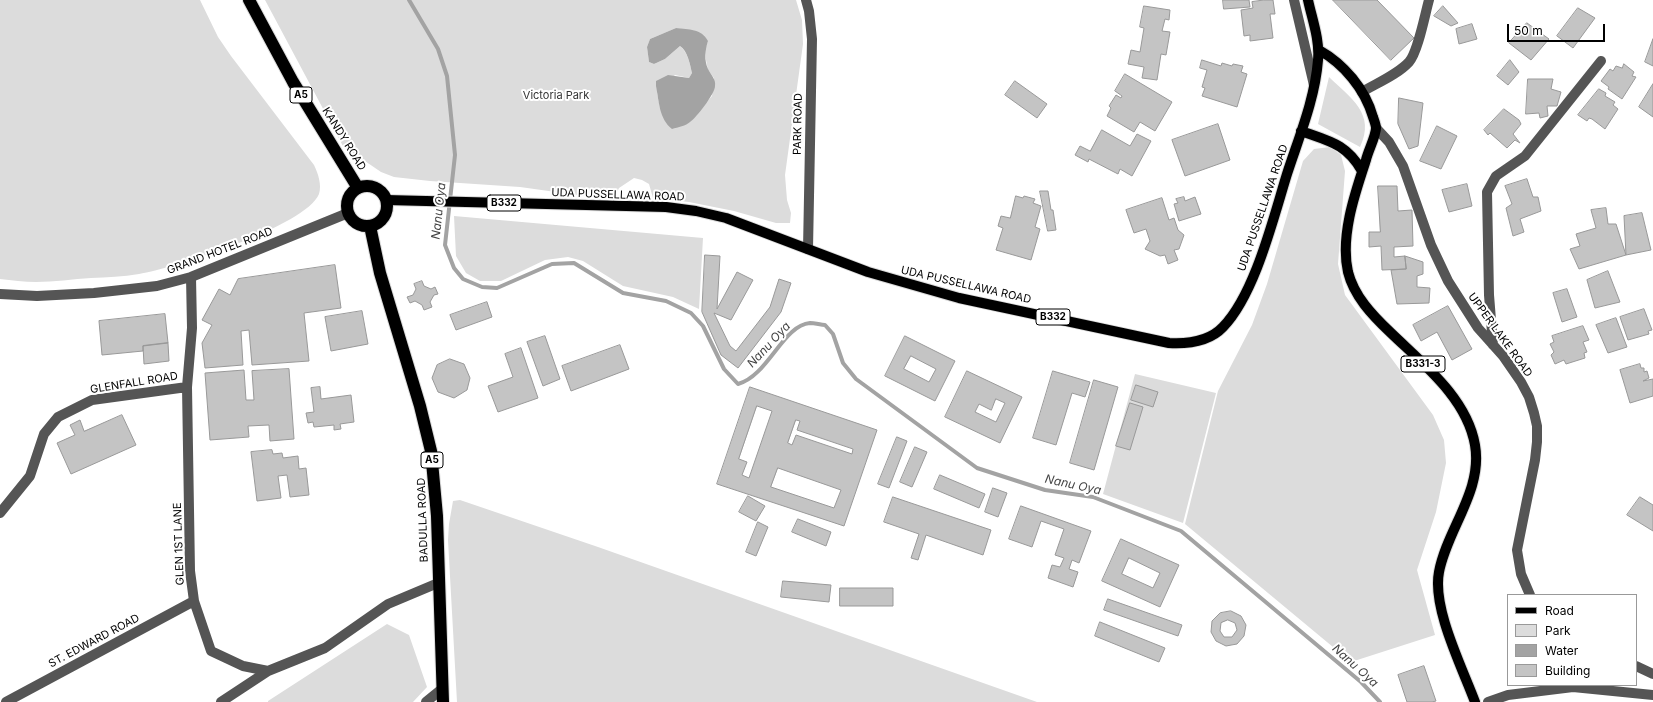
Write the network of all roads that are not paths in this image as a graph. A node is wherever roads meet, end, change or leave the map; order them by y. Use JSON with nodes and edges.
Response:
{"nodes":[{"id":1,"x":249,"y":0,"type":"edge"},
{"id":2,"x":806,"y":0,"type":"edge"},
{"id":3,"x":1294,"y":0,"type":"edge"},
{"id":4,"x":1308,"y":0,"type":"edge"},
{"id":5,"x":1429,"y":0,"type":"edge"},
{"id":6,"x":1319,"y":50,"type":"junction"},
{"id":7,"x":1602,"y":61,"type":"dead end"},
{"id":8,"x":1314,"y":85,"type":"junction"},
{"id":9,"x":1362,"y":92,"type":"junction"},
{"id":10,"x":1376,"y":128,"type":"junction"},
{"id":11,"x":1301,"y":131,"type":"junction"},
{"id":12,"x":1362,"y":171,"type":"junction"},
{"id":13,"x":358,"y":188,"type":"junction"},
{"id":14,"x":386,"y":200,"type":"junction"},
{"id":15,"x":348,"y":213,"type":"junction"},
{"id":16,"x":370,"y":226,"type":"junction"},
{"id":17,"x":808,"y":249,"type":"junction"},
{"id":18,"x":190,"y":277,"type":"junction"},
{"id":19,"x":0,"y":294,"type":"edge"},
{"id":20,"x":1493,"y":344,"type":"junction"},
{"id":21,"x":187,"y":387,"type":"junction"},
{"id":22,"x":0,"y":513,"type":"edge"},
{"id":23,"x":438,"y":583,"type":"junction"},
{"id":24,"x":1530,"y":594,"type":"edge"},
{"id":25,"x":194,"y":601,"type":"junction"},
{"id":26,"x":1637,"y":666,"type":"edge"},
{"id":27,"x":268,"y":671,"type":"junction"},
{"id":28,"x":1653,"y":674,"type":"edge"},
{"id":29,"x":442,"y":689,"type":"junction"},
{"id":30,"x":1653,"y":695,"type":"edge"},
{"id":31,"x":6,"y":702,"type":"edge"},
{"id":32,"x":221,"y":702,"type":"edge"},
{"id":33,"x":426,"y":702,"type":"edge"},
{"id":34,"x":443,"y":702,"type":"edge"},
{"id":35,"x":1475,"y":702,"type":"edge"},
{"id":36,"x":1488,"y":702,"type":"edge"}],
"edges":[{"from":1,"to":13,"type":"highway","name":"KANDY ROAD","number":"A5"},
{"from":2,"to":17,"type":"street","name":"PARK ROAD"},
{"from":3,"to":8,"type":"street"},
{"from":4,"to":6,"type":"main road","name":"UDA PUSSELLAWA ROAD","number":"B332"},
{"from":5,"to":9,"type":"street"},
{"from":6,"to":8,"type":"main road","name":"UDA PUSSELLAWA ROAD","number":"B332"},
{"from":6,"to":9,"type":"main road"},
{"from":7,"to":20,"type":"street"},
{"from":8,"to":11,"type":"main road","name":"UDA PUSSELLAWA ROAD","number":"B332"},
{"from":9,"to":10,"type":"main road"},
{"from":10,"to":12,"type":"main road","number":"B331-3"},
{"from":10,"to":20,"type":"street","name":"UPPER LAKE ROAD"},
{"from":11,"to":12,"type":"main road"},
{"from":11,"to":17,"type":"main road","name":"UDA PUSSELLAWA ROAD","number":"B332"},
{"from":12,"to":35,"type":"main road","number":"B331-3"},
{"from":13,"to":14,"type":"highway"},
{"from":13,"to":15,"type":"highway"},
{"from":14,"to":16,"type":"highway"},
{"from":14,"to":17,"type":"main road","name":"UDA PUSSELLAWA ROAD","number":"B332"},
{"from":15,"to":16,"type":"highway"},
{"from":15,"to":18,"type":"street","name":"GRAND HOTEL ROAD"},
{"from":16,"to":23,"type":"highway","name":"BADULLA ROAD","number":"A5"},
{"from":18,"to":19,"type":"street","name":"GRAND HOTEL ROAD"},
{"from":18,"to":21,"type":"street","name":"GLEN 1ST LANE"},
{"from":20,"to":24,"type":"street","name":"UPPER LAKE ROAD"},
{"from":21,"to":22,"type":"street","name":"GLENFALL ROAD"},
{"from":21,"to":25,"type":"street","name":"GLEN 1ST LANE"},
{"from":23,"to":27,"type":"street"},
{"from":23,"to":29,"type":"highway","name":"BADULLA ROAD","number":"A5"},
{"from":25,"to":27,"type":"street","name":"GLEN 1ST LANE"},
{"from":25,"to":31,"type":"street","name":"ST. EDWARD ROAD"},
{"from":26,"to":28,"type":"street"},
{"from":27,"to":32,"type":"street"},
{"from":29,"to":33,"type":"street"},
{"from":29,"to":34,"type":"highway","name":"BADULLA ROAD","number":"A5"},
{"from":30,"to":36,"type":"street"}]}
